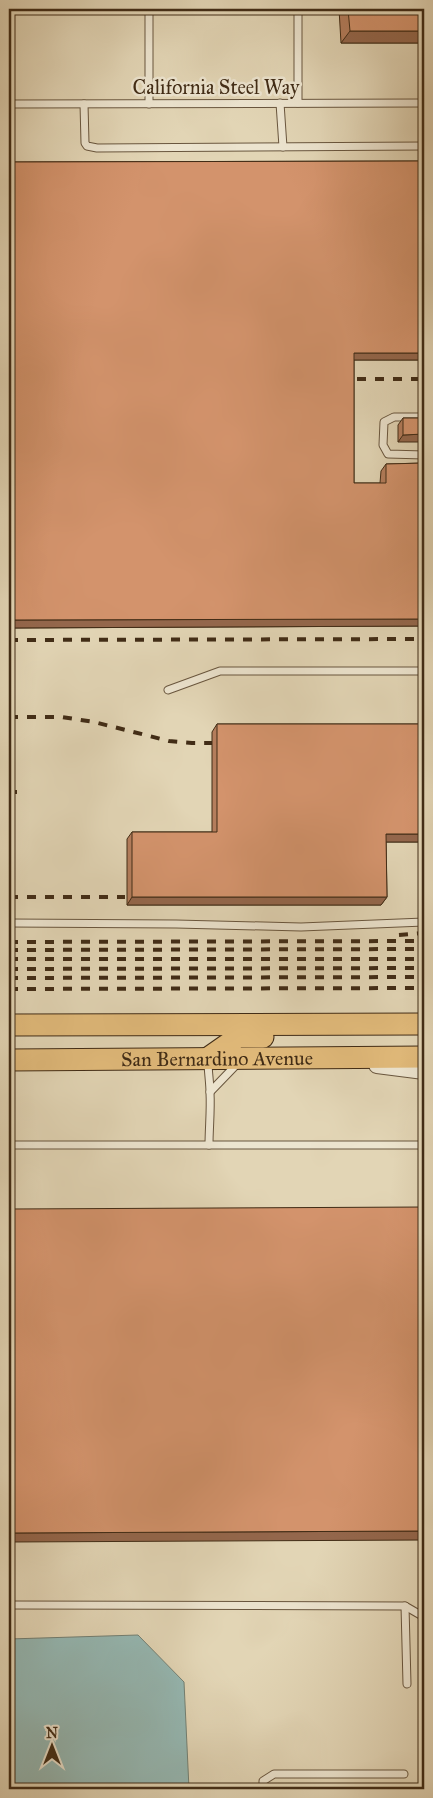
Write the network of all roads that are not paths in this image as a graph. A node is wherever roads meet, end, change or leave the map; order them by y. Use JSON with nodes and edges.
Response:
{"nodes":[{"id":1,"x":149,"y":9,"type":"edge"},
{"id":2,"x":298,"y":9,"type":"edge"},
{"id":3,"x":280,"y":103,"type":"junction"},
{"id":4,"x":298,"y":103,"type":"junction"},
{"id":5,"x":424,"y":103,"type":"edge"},
{"id":6,"x":9,"y":104,"type":"edge"},
{"id":7,"x":84,"y":104,"type":"junction"},
{"id":8,"x":149,"y":104,"type":"junction"},
{"id":9,"x":424,"y":146,"type":"edge"},
{"id":10,"x":283,"y":147,"type":"junction"},
{"id":11,"x":424,"y":417,"type":"edge"},
{"id":12,"x":424,"y":455,"type":"edge"},
{"id":13,"x":424,"y":671,"type":"edge"},
{"id":14,"x":168,"y":690,"type":"dead end"},
{"id":15,"x":424,"y":922,"type":"edge"},
{"id":16,"x":9,"y":923,"type":"edge"},
{"id":17,"x":58,"y":1025,"type":"junction"},
{"id":18,"x":9,"y":1026,"type":"edge"},
{"id":19,"x":424,"y":1026,"type":"edge"},
{"id":20,"x":9,"y":1035,"type":"edge"},
{"id":21,"x":424,"y":1057,"type":"edge"},
{"id":22,"x":208,"y":1058,"type":"junction"},
{"id":23,"x":242,"y":1058,"type":"junction"},
{"id":24,"x":325,"y":1058,"type":"junction"},
{"id":25,"x":9,"y":1060,"type":"edge"},
{"id":26,"x":424,"y":1071,"type":"edge"},
{"id":27,"x":210,"y":1092,"type":"junction"},
{"id":28,"x":9,"y":1145,"type":"edge"},
{"id":29,"x":209,"y":1145,"type":"junction"},
{"id":30,"x":424,"y":1145,"type":"edge"},
{"id":31,"x":9,"y":1605,"type":"edge"},
{"id":32,"x":405,"y":1606,"type":"junction"},
{"id":33,"x":424,"y":1617,"type":"edge"},
{"id":34,"x":407,"y":1684,"type":"dead end"},
{"id":35,"x":404,"y":1774,"type":"dead end"},
{"id":36,"x":263,"y":1789,"type":"edge"}],
"edges":[{"from":1,"to":8,"type":"lane"},
{"from":2,"to":4,"type":"lane"},
{"from":3,"to":4,"type":"lane","name":"California Steel Way"},
{"from":3,"to":8,"type":"lane","name":"California Steel Way"},
{"from":3,"to":10,"type":"lane"},
{"from":4,"to":5,"type":"lane","name":"California Steel Way"},
{"from":6,"to":7,"type":"lane","name":"California Steel Way"},
{"from":7,"to":8,"type":"lane","name":"California Steel Way"},
{"from":7,"to":10,"type":"lane"},
{"from":9,"to":10,"type":"lane"},
{"from":11,"to":12,"type":"lane"},
{"from":13,"to":14,"type":"lane"},
{"from":15,"to":16,"type":"lane"},
{"from":17,"to":18,"type":"main road","name":"San Bernardino Avenue"},
{"from":17,"to":19,"type":"main road","name":"San Bernardino Avenue"},
{"from":17,"to":20,"type":"main road"},
{"from":19,"to":22,"type":"main road"},
{"from":21,"to":24,"type":"main road","name":"San Bernardino Avenue"},
{"from":22,"to":23,"type":"main road","name":"San Bernardino Avenue"},
{"from":22,"to":25,"type":"main road","name":"San Bernardino Avenue"},
{"from":22,"to":27,"type":"lane"},
{"from":23,"to":24,"type":"main road","name":"San Bernardino Avenue"},
{"from":23,"to":27,"type":"lane"},
{"from":24,"to":26,"type":"street"},
{"from":27,"to":29,"type":"lane"},
{"from":28,"to":29,"type":"lane"},
{"from":29,"to":30,"type":"lane"},
{"from":31,"to":32,"type":"lane"},
{"from":32,"to":33,"type":"lane"},
{"from":32,"to":34,"type":"lane"},
{"from":35,"to":36,"type":"lane"}]}
